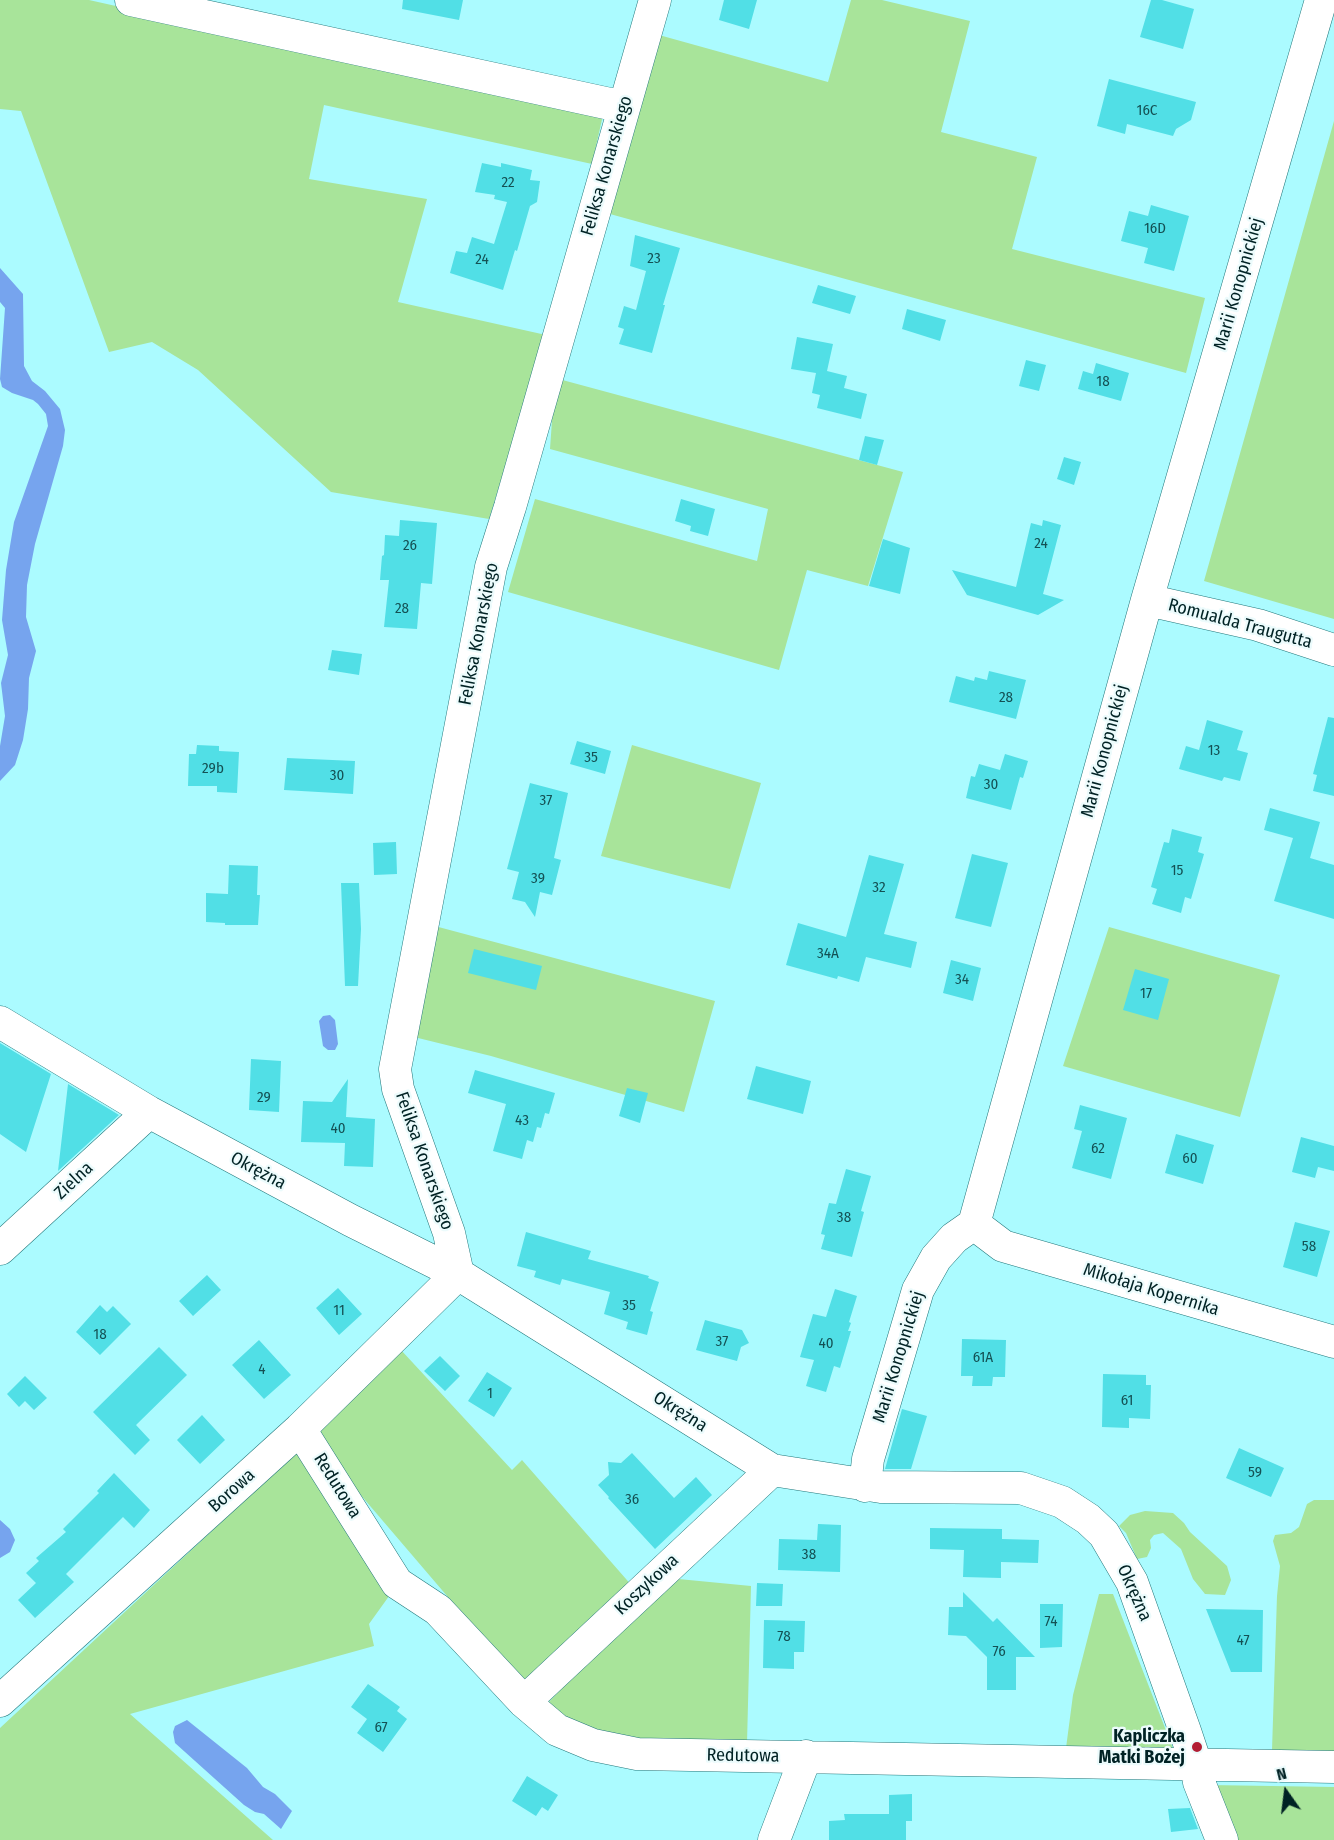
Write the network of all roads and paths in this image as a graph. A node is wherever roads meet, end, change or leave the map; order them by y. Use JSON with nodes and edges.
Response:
{"nodes":[{"id":1,"x":131,"y":0,"type":"edge"},
{"id":2,"x":655,"y":0,"type":"edge"},
{"id":3,"x":1324,"y":8,"type":"edge"},
{"id":4,"x":624,"y":107,"type":"junction"},
{"id":5,"x":1147,"y":600,"type":"junction"},
{"id":6,"x":1334,"y":650,"type":"edge"},
{"id":7,"x":0,"y":1022,"type":"edge"},
{"id":8,"x":149,"y":1112,"type":"junction"},
{"id":9,"x":974,"y":1224,"type":"junction"},
{"id":10,"x":0,"y":1249,"type":"edge"},
{"id":11,"x":458,"y":1275,"type":"junction"},
{"id":12,"x":1334,"y":1342,"type":"edge"},
{"id":13,"x":300,"y":1429,"type":"junction"},
{"id":14,"x":772,"y":1470,"type":"junction"},
{"id":15,"x":865,"y":1486,"type":"junction"},
{"id":16,"x":0,"y":1701,"type":"edge"},
{"id":17,"x":524,"y":1702,"type":"junction"},
{"id":18,"x":806,"y":1756,"type":"junction"},
{"id":19,"x":1196,"y":1764,"type":"junction"},
{"id":20,"x":1334,"y":1767,"type":"edge"},
{"id":21,"x":774,"y":1840,"type":"edge"},
{"id":22,"x":1222,"y":1840,"type":"edge"}],
"edges":[{"from":1,"to":4,"type":"street"},
{"from":2,"to":4,"type":"street","name":"Feliksa Konarskiego"},
{"from":3,"to":5,"type":"street","name":"Marii Konopnickiej"},
{"from":4,"to":11,"type":"street","name":"Feliksa Konarskiego"},
{"from":5,"to":6,"type":"street","name":"Romualda Traugutta"},
{"from":5,"to":9,"type":"street","name":"Marii Konopnickiej"},
{"from":7,"to":8,"type":"street","name":"Okrężna"},
{"from":8,"to":10,"type":"street","name":"Zielna"},
{"from":8,"to":11,"type":"street","name":"Okrężna"},
{"from":9,"to":12,"type":"street","name":"Mikołaja Kopernika"},
{"from":9,"to":15,"type":"street","name":"Marii Konopnickiej"},
{"from":11,"to":13,"type":"street","name":"Borowa"},
{"from":11,"to":14,"type":"street","name":"Okrężna"},
{"from":13,"to":16,"type":"street","name":"Borowa"},
{"from":13,"to":17,"type":"street","name":"Redutowa"},
{"from":14,"to":15,"type":"street","name":"Okrężna"},
{"from":14,"to":17,"type":"street","name":"Koszykowa"},
{"from":15,"to":19,"type":"street","name":"Okrężna"},
{"from":17,"to":18,"type":"street","name":"Redutowa"},
{"from":18,"to":19,"type":"street","name":"Redutowa"},
{"from":18,"to":21,"type":"street"},
{"from":19,"to":20,"type":"street","name":"Redutowa"},
{"from":19,"to":22,"type":"street","name":"Okrężna"}]}
